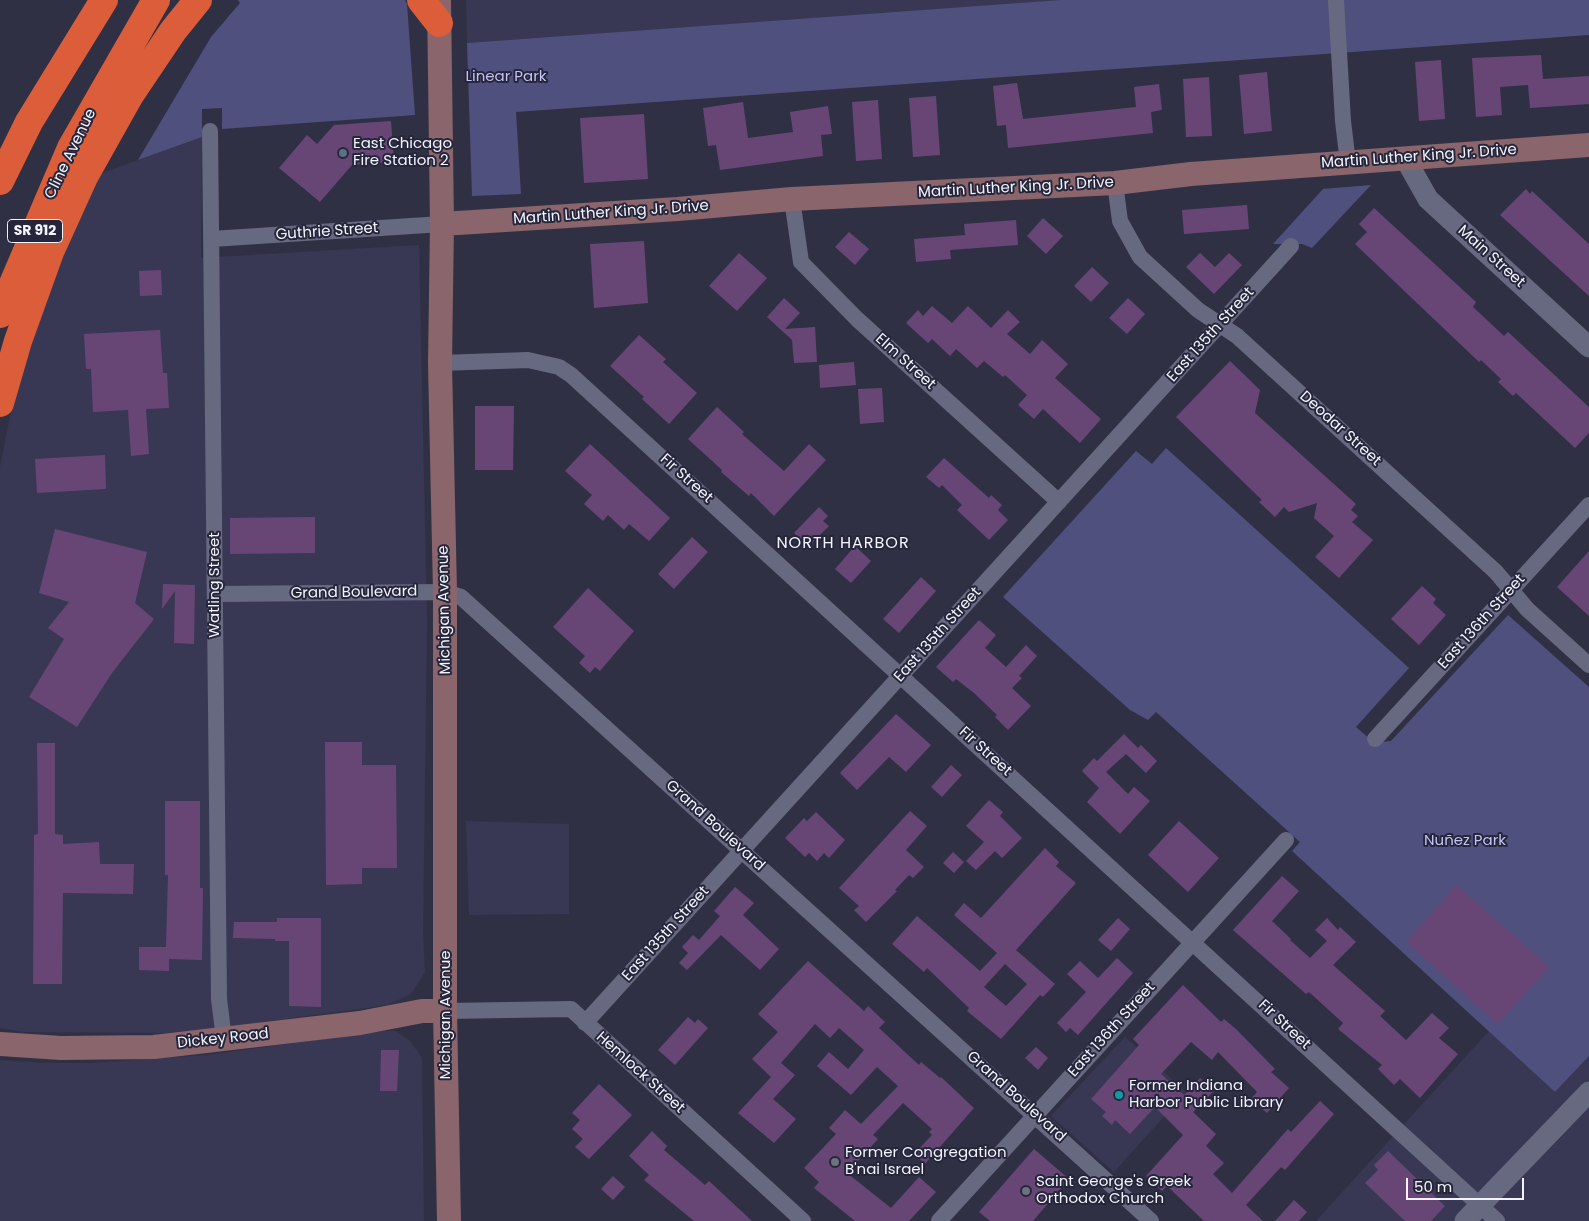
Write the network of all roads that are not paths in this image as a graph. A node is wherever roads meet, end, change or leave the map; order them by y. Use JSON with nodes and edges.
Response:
{"nodes":[{"id":1,"x":81,"y":0,"type":"edge"},
{"id":2,"x":104,"y":0,"type":"edge"},
{"id":3,"x":156,"y":0,"type":"edge"},
{"id":4,"x":198,"y":0,"type":"edge"},
{"id":5,"x":421,"y":0,"type":"edge"},
{"id":6,"x":1336,"y":0,"type":"edge"},
{"id":7,"x":439,"y":11,"type":"edge"},
{"id":8,"x":29,"y":122,"type":"junction"},
{"id":9,"x":210,"y":131,"type":"dead end"},
{"id":10,"x":1589,"y":145,"type":"edge"},
{"id":11,"x":83,"y":153,"type":"junction"},
{"id":12,"x":1405,"y":158,"type":"junction"},
{"id":13,"x":1348,"y":163,"type":"junction"},
{"id":14,"x":0,"y":181,"type":"edge"},
{"id":15,"x":1115,"y":183,"type":"junction"},
{"id":16,"x":792,"y":199,"type":"junction"},
{"id":17,"x":442,"y":224,"type":"junction"},
{"id":18,"x":212,"y":239,"type":"junction"},
{"id":19,"x":1291,"y":246,"type":"dead end"},
{"id":20,"x":0,"y":314,"type":"edge"},
{"id":21,"x":1220,"y":324,"type":"junction"},
{"id":22,"x":1589,"y":347,"type":"edge"},
{"id":23,"x":440,"y":363,"type":"junction"},
{"id":24,"x":0,"y":403,"type":"edge"},
{"id":25,"x":1059,"y":502,"type":"junction"},
{"id":26,"x":1589,"y":505,"type":"edge"},
{"id":27,"x":1512,"y":590,"type":"junction"},
{"id":28,"x":446,"y":592,"type":"junction"},
{"id":29,"x":215,"y":594,"type":"junction"},
{"id":30,"x":1589,"y":665,"type":"edge"},
{"id":31,"x":901,"y":675,"type":"junction"},
{"id":32,"x":1376,"y":739,"type":"dead end"},
{"id":33,"x":1286,"y":840,"type":"dead end"},
{"id":34,"x":742,"y":850,"type":"junction"},
{"id":35,"x":1193,"y":942,"type":"junction"},
{"id":36,"x":445,"y":1011,"type":"junction"},
{"id":37,"x":585,"y":1023,"type":"junction"},
{"id":38,"x":224,"y":1039,"type":"junction"},
{"id":39,"x":0,"y":1044,"type":"edge"},
{"id":40,"x":1589,"y":1092,"type":"edge"},
{"id":41,"x":1036,"y":1115,"type":"junction"},
{"id":42,"x":1480,"y":1205,"type":"junction"},
{"id":43,"x":449,"y":1221,"type":"edge"},
{"id":44,"x":803,"y":1221,"type":"edge"},
{"id":45,"x":939,"y":1221,"type":"edge"},
{"id":46,"x":1151,"y":1221,"type":"edge"},
{"id":47,"x":1465,"y":1221,"type":"edge"},
{"id":48,"x":1497,"y":1221,"type":"edge"}],
"edges":[{"from":1,"to":8,"type":"highway"},
{"from":2,"to":8,"type":"highway"},
{"from":3,"to":11,"type":"highway","name":"Cline Avenue","number":"SR 912"},
{"from":4,"to":11,"type":"highway"},
{"from":5,"to":7,"type":"highway"},
{"from":6,"to":13,"type":"street"},
{"from":7,"to":17,"type":"main road","name":"Michigan Avenue"},
{"from":8,"to":14,"type":"highway"},
{"from":9,"to":18,"type":"street","name":"Watling Street"},
{"from":10,"to":12,"type":"main road","name":"Martin Luther King Jr. Drive"},
{"from":11,"to":20,"type":"highway","name":"Cline Avenue","number":"SR 912"},
{"from":11,"to":24,"type":"highway"},
{"from":12,"to":13,"type":"main road","name":"Martin Luther King Jr. Drive"},
{"from":12,"to":22,"type":"street","name":"Main Street"},
{"from":13,"to":15,"type":"main road","name":"Martin Luther King Jr. Drive"},
{"from":15,"to":16,"type":"main road","name":"Martin Luther King Jr. Drive"},
{"from":15,"to":21,"type":"street","name":"Deodar Street"},
{"from":16,"to":17,"type":"main road","name":"Martin Luther King Jr. Drive"},
{"from":16,"to":25,"type":"street","name":"Elm Street"},
{"from":17,"to":18,"type":"street","name":"Guthrie Street"},
{"from":17,"to":23,"type":"main road","name":"Michigan Avenue"},
{"from":18,"to":29,"type":"street","name":"Watling Street"},
{"from":19,"to":21,"type":"street","name":"East 135th Street"},
{"from":21,"to":25,"type":"street","name":"East 135th Street"},
{"from":21,"to":27,"type":"street","name":"Deodar Street"},
{"from":23,"to":28,"type":"main road","name":"Michigan Avenue"},
{"from":23,"to":31,"type":"street","name":"Fir Street"},
{"from":25,"to":31,"type":"street","name":"East 135th Street"},
{"from":26,"to":27,"type":"street","name":"East 136th Street"},
{"from":27,"to":30,"type":"street","name":"Deodar Street"},
{"from":27,"to":32,"type":"street","name":"East 136th Street"},
{"from":28,"to":29,"type":"street","name":"Grand Boulevard"},
{"from":28,"to":34,"type":"street","name":"Grand Boulevard"},
{"from":28,"to":36,"type":"main road","name":"Michigan Avenue"},
{"from":29,"to":38,"type":"street","name":"Watling Street"},
{"from":31,"to":34,"type":"street","name":"East 135th Street"},
{"from":31,"to":35,"type":"street","name":"Fir Street"},
{"from":33,"to":35,"type":"street","name":"East 136th Street"},
{"from":34,"to":37,"type":"street","name":"East 135th Street"},
{"from":34,"to":41,"type":"street","name":"Grand Boulevard"},
{"from":35,"to":41,"type":"street","name":"East 136th Street"},
{"from":35,"to":42,"type":"street","name":"Fir Street"},
{"from":36,"to":37,"type":"street","name":"Hemlock Street"},
{"from":36,"to":38,"type":"main road","name":"Dickey Road"},
{"from":36,"to":43,"type":"main road","name":"Michigan Avenue"},
{"from":37,"to":44,"type":"street","name":"Hemlock Street"},
{"from":38,"to":39,"type":"main road","name":"Dickey Road"},
{"from":40,"to":42,"type":"street"},
{"from":41,"to":45,"type":"street","name":"East 136th Street"},
{"from":41,"to":46,"type":"street","name":"Grand Boulevard"},
{"from":42,"to":47,"type":"street"},
{"from":42,"to":48,"type":"street","name":"Fir Street"}]}
